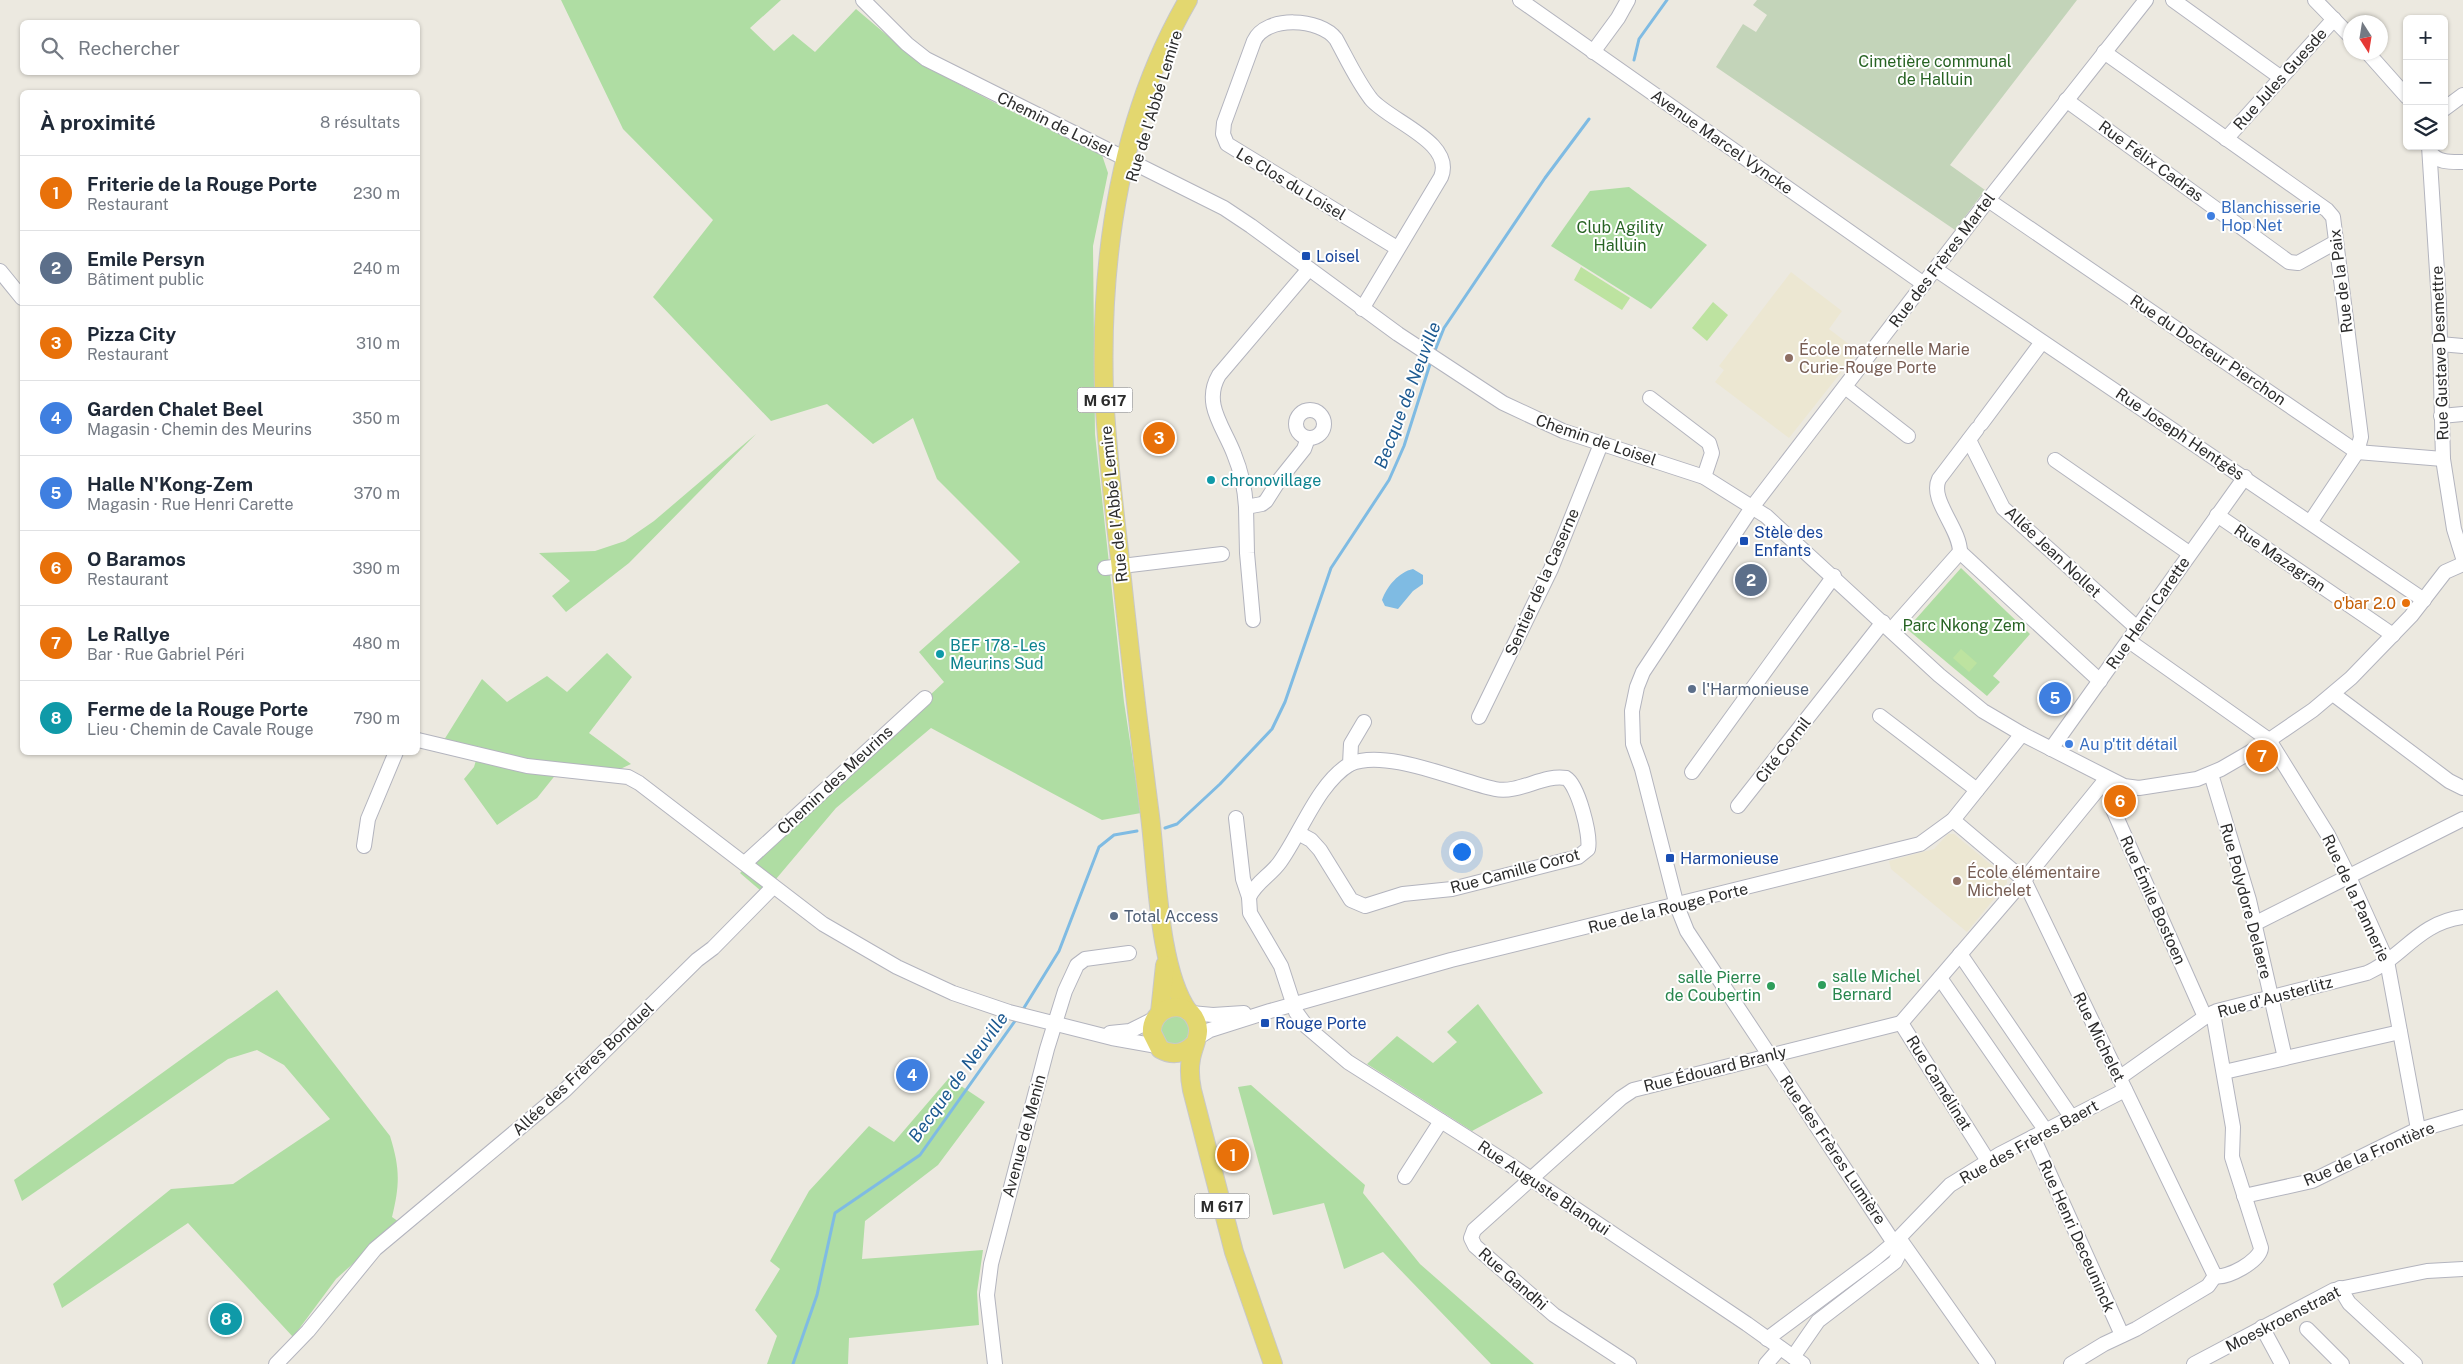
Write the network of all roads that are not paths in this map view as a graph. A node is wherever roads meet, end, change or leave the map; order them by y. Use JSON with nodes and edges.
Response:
{"nodes":[{"id":1,"x":863,"y":0,"type":"edge"},
{"id":2,"x":1188,"y":0,"type":"edge"},
{"id":3,"x":1520,"y":0,"type":"edge"},
{"id":4,"x":1628,"y":0,"type":"edge"},
{"id":5,"x":2146,"y":0,"type":"edge"},
{"id":6,"x":2173,"y":0,"type":"edge"},
{"id":7,"x":2323,"y":2,"type":"edge"},
{"id":8,"x":2334,"y":19,"type":"junction"},
{"id":9,"x":2343,"y":29,"type":"edge"},
{"id":10,"x":1594,"y":52,"type":"junction"},
{"id":11,"x":2104,"y":52,"type":"junction"},
{"id":12,"x":2374,"y":60,"type":"edge"},
{"id":13,"x":2280,"y":77,"type":"junction"},
{"id":14,"x":2403,"y":92,"type":"edge"},
{"id":15,"x":2463,"y":95,"type":"edge"},
{"id":16,"x":2066,"y":100,"type":"junction"},
{"id":17,"x":2448,"y":106,"type":"edge"},
{"id":18,"x":2226,"y":139,"type":"junction"},
{"id":19,"x":2429,"y":150,"type":"edge"},
{"id":20,"x":2430,"y":150,"type":"edge"},
{"id":21,"x":1130,"y":161,"type":"junction"},
{"id":22,"x":2463,"y":162,"type":"edge"},
{"id":23,"x":1988,"y":200,"type":"junction"},
{"id":24,"x":2336,"y":242,"type":"junction"},
{"id":25,"x":1397,"y":248,"type":"junction"},
{"id":26,"x":1309,"y":269,"type":"junction"},
{"id":27,"x":1935,"y":269,"type":"junction"},
{"id":28,"x":0,"y":270,"type":"edge"},
{"id":29,"x":1924,"y":284,"type":"junction"},
{"id":30,"x":20,"y":295,"type":"edge"},
{"id":31,"x":1362,"y":308,"type":"junction"},
{"id":32,"x":2042,"y":342,"type":"junction"},
{"id":33,"x":2440,"y":344,"type":"junction"},
{"id":34,"x":2463,"y":346,"type":"edge"},
{"id":35,"x":1845,"y":387,"type":"junction"},
{"id":36,"x":1650,"y":398,"type":"dead end"},
{"id":37,"x":2463,"y":414,"type":"edge"},
{"id":38,"x":2441,"y":416,"type":"junction"},
{"id":39,"x":1976,"y":431,"type":"junction"},
{"id":40,"x":1908,"y":436,"type":"dead end"},
{"id":41,"x":1308,"y":438,"type":"dead end"},
{"id":42,"x":1601,"y":444,"type":"junction"},
{"id":43,"x":2357,"y":452,"type":"junction"},
{"id":44,"x":2443,"y":459,"type":"junction"},
{"id":45,"x":2055,"y":460,"type":"dead end"},
{"id":46,"x":1704,"y":477,"type":"junction"},
{"id":47,"x":2244,"y":477,"type":"junction"},
{"id":48,"x":1753,"y":506,"type":"junction"},
{"id":49,"x":1246,"y":507,"type":"junction"},
{"id":50,"x":2217,"y":515,"type":"junction"},
{"id":51,"x":2311,"y":521,"type":"junction"},
{"id":52,"x":1960,"y":552,"type":"junction"},
{"id":53,"x":2189,"y":553,"type":"junction"},
{"id":54,"x":1222,"y":554,"type":"dead end"},
{"id":55,"x":2463,"y":558,"type":"edge"},
{"id":56,"x":2463,"y":564,"type":"edge"},
{"id":57,"x":1118,"y":566,"type":"junction"},
{"id":58,"x":1834,"y":576,"type":"junction"},
{"id":59,"x":2424,"y":600,"type":"junction"},
{"id":60,"x":1253,"y":620,"type":"dead end"},
{"id":61,"x":1887,"y":626,"type":"junction"},
{"id":62,"x":2137,"y":628,"type":"junction"},
{"id":63,"x":2393,"y":635,"type":"junction"},
{"id":64,"x":2129,"y":641,"type":"junction"},
{"id":65,"x":2100,"y":681,"type":"junction"},
{"id":66,"x":2333,"y":694,"type":"junction"},
{"id":67,"x":925,"y":698,"type":"dead end"},
{"id":68,"x":1880,"y":716,"type":"dead end"},
{"id":69,"x":1479,"y":717,"type":"dead end"},
{"id":70,"x":1364,"y":722,"type":"dead end"},
{"id":71,"x":2022,"y":734,"type":"junction"},
{"id":72,"x":420,"y":740,"type":"edge"},
{"id":73,"x":2269,"y":740,"type":"junction"},
{"id":74,"x":2051,"y":749,"type":"junction"},
{"id":75,"x":395,"y":755,"type":"edge"},
{"id":76,"x":1350,"y":764,"type":"junction"},
{"id":77,"x":1692,"y":772,"type":"dead end"},
{"id":78,"x":2211,"y":774,"type":"junction"},
{"id":79,"x":2110,"y":779,"type":"junction"},
{"id":80,"x":2463,"y":788,"type":"edge"},
{"id":81,"x":1977,"y":790,"type":"junction"},
{"id":82,"x":1738,"y":806,"type":"dead end"},
{"id":83,"x":1236,"y":818,"type":"dead end"},
{"id":84,"x":2463,"y":819,"type":"edge"},
{"id":85,"x":1954,"y":820,"type":"junction"},
{"id":86,"x":1298,"y":832,"type":"junction"},
{"id":87,"x":364,"y":846,"type":"dead end"},
{"id":88,"x":745,"y":863,"type":"junction"},
{"id":89,"x":2349,"y":876,"type":"junction"},
{"id":90,"x":2024,"y":880,"type":"junction"},
{"id":91,"x":774,"y":887,"type":"junction"},
{"id":92,"x":1249,"y":896,"type":"junction"},
{"id":93,"x":1677,"y":906,"type":"junction"},
{"id":94,"x":2463,"y":917,"type":"edge"},
{"id":95,"x":2254,"y":924,"type":"junction"},
{"id":96,"x":1129,"y":953,"type":"dead end"},
{"id":97,"x":1166,"y":953,"type":"junction"},
{"id":98,"x":1960,"y":954,"type":"junction"},
{"id":99,"x":2387,"y":962,"type":"junction"},
{"id":100,"x":1940,"y":978,"type":"junction"},
{"id":101,"x":2270,"y":997,"type":"junction"},
{"id":102,"x":1293,"y":1005,"type":"junction"},
{"id":103,"x":1270,"y":1011,"type":"junction"},
{"id":104,"x":1189,"y":1012,"type":"junction"},
{"id":105,"x":1157,"y":1015,"type":"junction"},
{"id":106,"x":2209,"y":1015,"type":"junction"},
{"id":107,"x":1901,"y":1023,"type":"junction"},
{"id":108,"x":1055,"y":1024,"type":"junction"},
{"id":109,"x":2400,"y":1032,"type":"junction"},
{"id":110,"x":1095,"y":1033,"type":"junction"},
{"id":111,"x":1195,"y":1041,"type":"junction"},
{"id":112,"x":1162,"y":1049,"type":"junction"},
{"id":113,"x":1769,"y":1056,"type":"junction"},
{"id":114,"x":2285,"y":1058,"type":"junction"},
{"id":115,"x":2224,"y":1072,"type":"junction"},
{"id":116,"x":2122,"y":1084,"type":"junction"},
{"id":117,"x":2463,"y":1117,"type":"edge"},
{"id":118,"x":2072,"y":1118,"type":"junction"},
{"id":119,"x":1442,"y":1121,"type":"junction"},
{"id":120,"x":2418,"y":1130,"type":"junction"},
{"id":121,"x":2046,"y":1131,"type":"junction"},
{"id":122,"x":2033,"y":1137,"type":"junction"},
{"id":123,"x":1988,"y":1161,"type":"junction"},
{"id":124,"x":1405,"y":1177,"type":"dead end"},
{"id":125,"x":1529,"y":1179,"type":"junction"},
{"id":126,"x":2244,"y":1196,"type":"junction"},
{"id":127,"x":1897,"y":1240,"type":"junction"},
{"id":128,"x":2463,"y":1260,"type":"edge"},
{"id":129,"x":2463,"y":1269,"type":"edge"},
{"id":130,"x":2427,"y":1271,"type":"junction"},
{"id":131,"x":2214,"y":1276,"type":"junction"},
{"id":132,"x":2340,"y":1288,"type":"junction"},
{"id":133,"x":2262,"y":1327,"type":"junction"},
{"id":134,"x":2307,"y":1329,"type":"dead end"},
{"id":135,"x":2122,"y":1335,"type":"junction"},
{"id":136,"x":1768,"y":1339,"type":"junction"},
{"id":137,"x":1780,"y":1348,"type":"junction"},
{"id":138,"x":1798,"y":1361,"type":"edge"},
{"id":139,"x":276,"y":1364,"type":"edge"},
{"id":140,"x":995,"y":1364,"type":"edge"},
{"id":141,"x":1262,"y":1364,"type":"edge"},
{"id":142,"x":1273,"y":1364,"type":"edge"},
{"id":143,"x":1629,"y":1364,"type":"edge"},
{"id":144,"x":1766,"y":1364,"type":"edge"},
{"id":145,"x":1988,"y":1364,"type":"edge"},
{"id":146,"x":2071,"y":1364,"type":"edge"},
{"id":147,"x":2194,"y":1364,"type":"edge"},
{"id":148,"x":2282,"y":1364,"type":"edge"},
{"id":149,"x":2342,"y":1364,"type":"edge"},
{"id":150,"x":2415,"y":1364,"type":"edge"}],
"edges":[{"from":1,"to":21,"type":"street","name":"Chemin de Loisel"},
{"from":2,"to":21,"type":"main road","name":"Rue de l'Abbé Lemire","number":"M 617"},
{"from":3,"to":10,"type":"street","name":"Avenue Marcel Vyncke"},
{"from":4,"to":10,"type":"street"},
{"from":5,"to":11,"type":"street","name":"Rue des Frères Martel"},
{"from":6,"to":13,"type":"street"},
{"from":7,"to":8,"type":"street"},
{"from":8,"to":9,"type":"street"},
{"from":8,"to":13,"type":"street","name":"Rue Jules Guesde"},
{"from":10,"to":29,"type":"street","name":"Avenue Marcel Vyncke"},
{"from":11,"to":16,"type":"street","name":"Rue des Frères Martel"},
{"from":11,"to":18,"type":"street","name":"Rue de la Paix"},
{"from":12,"to":14,"type":"street"},
{"from":13,"to":18,"type":"street","name":"Rue Jules Guesde"},
{"from":15,"to":17,"type":"street"},
{"from":16,"to":23,"type":"street","name":"Rue des Frères Martel"},
{"from":16,"to":24,"type":"street","name":"Rue Félix Cadras"},
{"from":18,"to":24,"type":"street","name":"Rue de la Paix"},
{"from":19,"to":33,"type":"street","name":"Rue Gustave Desmettre"},
{"from":20,"to":22,"type":"street"},
{"from":21,"to":26,"type":"street","name":"Chemin de Loisel"},
{"from":21,"to":57,"type":"main road","name":"Rue de l'Abbé Lemire","number":"M 617"},
{"from":23,"to":27,"type":"street","name":"Rue des Frères Martel"},
{"from":23,"to":43,"type":"street","name":"Rue du Docteur Pierchon"},
{"from":24,"to":43,"type":"street","name":"Rue de la Paix"},
{"from":25,"to":25,"type":"street","name":"Le Clos du Loisel"},
{"from":25,"to":31,"type":"street","name":"Le Clos du Loisel"},
{"from":26,"to":31,"type":"street","name":"Chemin de Loisel"},
{"from":26,"to":49,"type":"street"},
{"from":27,"to":29,"type":"street","name":"Rue des Frères Martel"},
{"from":27,"to":32,"type":"street","name":"Rue Joseph Hentgès"},
{"from":28,"to":30,"type":"street"},
{"from":29,"to":35,"type":"street","name":"Rue des Frères Martel"},
{"from":31,"to":42,"type":"street","name":"Chemin de Loisel"},
{"from":32,"to":39,"type":"street"},
{"from":32,"to":47,"type":"street","name":"Rue Joseph Hentgès"},
{"from":33,"to":34,"type":"street"},
{"from":33,"to":38,"type":"street","name":"Rue Gustave Desmettre"},
{"from":35,"to":40,"type":"street"},
{"from":35,"to":48,"type":"street","name":"Rue des Frères Martel"},
{"from":36,"to":46,"type":"street"},
{"from":37,"to":38,"type":"street"},
{"from":38,"to":44,"type":"street","name":"Rue Gustave Desmettre"},
{"from":39,"to":52,"type":"street"},
{"from":39,"to":62,"type":"street","name":"Allée Jean Nollet"},
{"from":41,"to":49,"type":"street"},
{"from":42,"to":46,"type":"street","name":"Chemin de Loisel"},
{"from":42,"to":69,"type":"street","name":"Sentier de la Caserne"},
{"from":43,"to":44,"type":"street","name":"Rue du Docteur Pierchon"},
{"from":43,"to":51,"type":"street","name":"Rue de la Paix"},
{"from":44,"to":55,"type":"street","name":"Rue Gustave Desmettre"},
{"from":45,"to":53,"type":"street"},
{"from":46,"to":48,"type":"street","name":"Chemin de Loisel"},
{"from":47,"to":50,"type":"street","name":"Rue Henri Carette"},
{"from":47,"to":51,"type":"street","name":"Rue Joseph Hentgès"},
{"from":48,"to":58,"type":"street","name":"Chemin de Loisel"},
{"from":48,"to":93,"type":"street","name":"Rue des Frères Martel"},
{"from":49,"to":60,"type":"street"},
{"from":50,"to":53,"type":"street","name":"Rue Henri Carette"},
{"from":50,"to":63,"type":"street","name":"Rue Mazagran"},
{"from":51,"to":59,"type":"street","name":"Rue Joseph Hentgès"},
{"from":52,"to":61,"type":"street","name":"Cité Cornil"},
{"from":52,"to":65,"type":"street"},
{"from":53,"to":62,"type":"street","name":"Rue Henri Carette"},
{"from":54,"to":57,"type":"street"},
{"from":56,"to":59,"type":"street","name":"Chemin de Loisel"},
{"from":57,"to":97,"type":"main road","name":"Rue de l'Abbé Lemire","number":"M 617"},
{"from":58,"to":61,"type":"street","name":"Chemin de Loisel"},
{"from":58,"to":77,"type":"street"},
{"from":59,"to":63,"type":"street","name":"Chemin de Loisel"},
{"from":61,"to":71,"type":"street","name":"Chemin de Loisel"},
{"from":61,"to":82,"type":"street","name":"Cité Cornil"},
{"from":62,"to":64,"type":"street","name":"Rue Henri Carette"},
{"from":63,"to":66,"type":"street","name":"Chemin de Loisel"},
{"from":64,"to":65,"type":"street","name":"Rue Henri Carette"},
{"from":64,"to":73,"type":"street"},
{"from":65,"to":74,"type":"street","name":"Rue Henri Carette"},
{"from":66,"to":73,"type":"street","name":"Chemin de Loisel"},
{"from":66,"to":80,"type":"street"},
{"from":67,"to":88,"type":"street","name":"Chemin des Meurins"},
{"from":68,"to":81,"type":"street"},
{"from":70,"to":76,"type":"street"},
{"from":71,"to":74,"type":"street","name":"Chemin de Loisel"},
{"from":71,"to":81,"type":"street","name":"Rue de la Rouge Porte"},
{"from":72,"to":88,"type":"street"},
{"from":73,"to":78,"type":"street","name":"Chemin de Loisel"},
{"from":73,"to":89,"type":"street","name":"Rue de la Pannerie"},
{"from":74,"to":79,"type":"street","name":"Chemin de Loisel"},
{"from":75,"to":87,"type":"street"},
{"from":76,"to":86,"type":"street"},
{"from":76,"to":86,"type":"street","name":"Rue Camille Corot"},
{"from":78,"to":79,"type":"street","name":"Chemin de Loisel"},
{"from":78,"to":95,"type":"street","name":"Rue Polydore Delaere"},
{"from":79,"to":90,"type":"street","name":"Rue Camélinat"},
{"from":79,"to":106,"type":"street","name":"Rue Émile Bostoen"},
{"from":81,"to":85,"type":"street","name":"Rue de la Rouge Porte"},
{"from":83,"to":92,"type":"street","name":"Rue Auguste Blanqui"},
{"from":84,"to":89,"type":"street"},
{"from":85,"to":90,"type":"street","name":"Rue Michelet"},
{"from":85,"to":93,"type":"street","name":"Rue de la Rouge Porte"},
{"from":86,"to":92,"type":"street"},
{"from":88,"to":91,"type":"street"},
{"from":89,"to":95,"type":"street"},
{"from":89,"to":99,"type":"street","name":"Rue de la Pannerie"},
{"from":90,"to":98,"type":"street","name":"Rue Camélinat"},
{"from":90,"to":116,"type":"street","name":"Rue Michelet"},
{"from":91,"to":108,"type":"street"},
{"from":91,"to":139,"type":"street","name":"Allée des Frères Bonduel"},
{"from":92,"to":102,"type":"street","name":"Rue Auguste Blanqui"},
{"from":93,"to":102,"type":"street","name":"Rue de la Rouge Porte"},
{"from":93,"to":113,"type":"street","name":"Rue des Frères Lumière"},
{"from":94,"to":99,"type":"street","name":"Rue d'Austerlitz"},
{"from":95,"to":101,"type":"street","name":"Rue Polydore Delaere"},
{"from":96,"to":108,"type":"street","name":"Avenue de Menin"},
{"from":97,"to":104,"type":"main road","name":"Rue de l'Abbé Lemire","number":"M 617"},
{"from":97,"to":105,"type":"main road","name":"Rue de l'Abbé Lemire","number":"M 617"},
{"from":98,"to":100,"type":"street","name":"Rue Camélinat"},
{"from":98,"to":118,"type":"street"},
{"from":99,"to":101,"type":"street","name":"Rue d'Austerlitz"},
{"from":99,"to":109,"type":"street","name":"Rue de la Pannerie"},
{"from":100,"to":107,"type":"street","name":"Rue Camélinat"},
{"from":100,"to":121,"type":"street"},
{"from":101,"to":106,"type":"street","name":"Rue d'Austerlitz"},
{"from":101,"to":114,"type":"street","name":"Rue Polydore Delaere"},
{"from":102,"to":103,"type":"street","name":"Rue de la Rouge Porte"},
{"from":102,"to":119,"type":"street","name":"Rue Auguste Blanqui"},
{"from":103,"to":104,"type":"street","name":"Rue de la Rouge Porte"},
{"from":103,"to":111,"type":"street","name":"Rue de la Rouge Porte"},
{"from":104,"to":105,"type":"main road"},
{"from":104,"to":111,"type":"main road","name":"Rue de l'Abbé Lemire"},
{"from":105,"to":110,"type":"street"},
{"from":105,"to":112,"type":"main road","name":"Rue de l'Abbé Lemire"},
{"from":106,"to":115,"type":"street","name":"Rue Émile Bostoen"},
{"from":106,"to":116,"type":"street","name":"Rue d'Austerlitz"},
{"from":107,"to":113,"type":"street","name":"Rue Édouard Branly"},
{"from":107,"to":123,"type":"street","name":"Rue Camélinat"},
{"from":108,"to":110,"type":"street"},
{"from":108,"to":140,"type":"street","name":"Avenue de Menin"},
{"from":109,"to":114,"type":"street"},
{"from":109,"to":120,"type":"street","name":"Rue de la Pannerie"},
{"from":110,"to":112,"type":"street"},
{"from":111,"to":112,"type":"main road"},
{"from":111,"to":142,"type":"main road","name":"Rue de l'Abbé Lemire","number":"M 617"},
{"from":112,"to":141,"type":"main road","name":"Rue de l'Abbé Lemire","number":"M 617"},
{"from":113,"to":125,"type":"street","name":"Rue Édouard Branly"},
{"from":113,"to":127,"type":"street","name":"Rue des Frères Lumière"},
{"from":114,"to":115,"type":"street"},
{"from":115,"to":126,"type":"street","name":"Rue Émile Bostoen"},
{"from":116,"to":118,"type":"street","name":"Rue des Frères Baert"},
{"from":116,"to":131,"type":"street","name":"Rue Michelet"},
{"from":117,"to":120,"type":"street","name":"Rue de la Frontière"},
{"from":118,"to":121,"type":"street","name":"Rue des Frères Baert"},
{"from":119,"to":124,"type":"street"},
{"from":119,"to":125,"type":"street","name":"Rue Auguste Blanqui"},
{"from":120,"to":126,"type":"street","name":"Rue de la Frontière"},
{"from":121,"to":122,"type":"street","name":"Rue des Frères Baert"},
{"from":122,"to":123,"type":"street","name":"Rue des Frères Baert"},
{"from":122,"to":135,"type":"street","name":"Rue Henri Deceuninck"},
{"from":123,"to":127,"type":"street","name":"Rue des Frères Baert"},
{"from":125,"to":136,"type":"street","name":"Rue Auguste Blanqui"},
{"from":125,"to":143,"type":"street","name":"Rue Gandhi"},
{"from":126,"to":131,"type":"street","name":"Rue Émile Bostoen"},
{"from":127,"to":136,"type":"street","name":"Rue des Frères Baert"},
{"from":127,"to":138,"type":"street"},
{"from":127,"to":145,"type":"street","name":"Rue des Frères Lumière"},
{"from":128,"to":130,"type":"street"},
{"from":129,"to":130,"type":"street","name":"Moeskroenstraat"},
{"from":130,"to":132,"type":"street","name":"Moeskroenstraat"},
{"from":131,"to":135,"type":"street"},
{"from":132,"to":133,"type":"street","name":"Moeskroenstraat"},
{"from":132,"to":150,"type":"street"},
{"from":133,"to":147,"type":"street","name":"Moeskroenstraat"},
{"from":133,"to":148,"type":"street"},
{"from":134,"to":149,"type":"street"},
{"from":135,"to":146,"type":"street"},
{"from":136,"to":137,"type":"street","name":"Rue Auguste Blanqui"},
{"from":137,"to":138,"type":"street","name":"Rue Auguste Blanqui"},
{"from":137,"to":144,"type":"street"}]}
